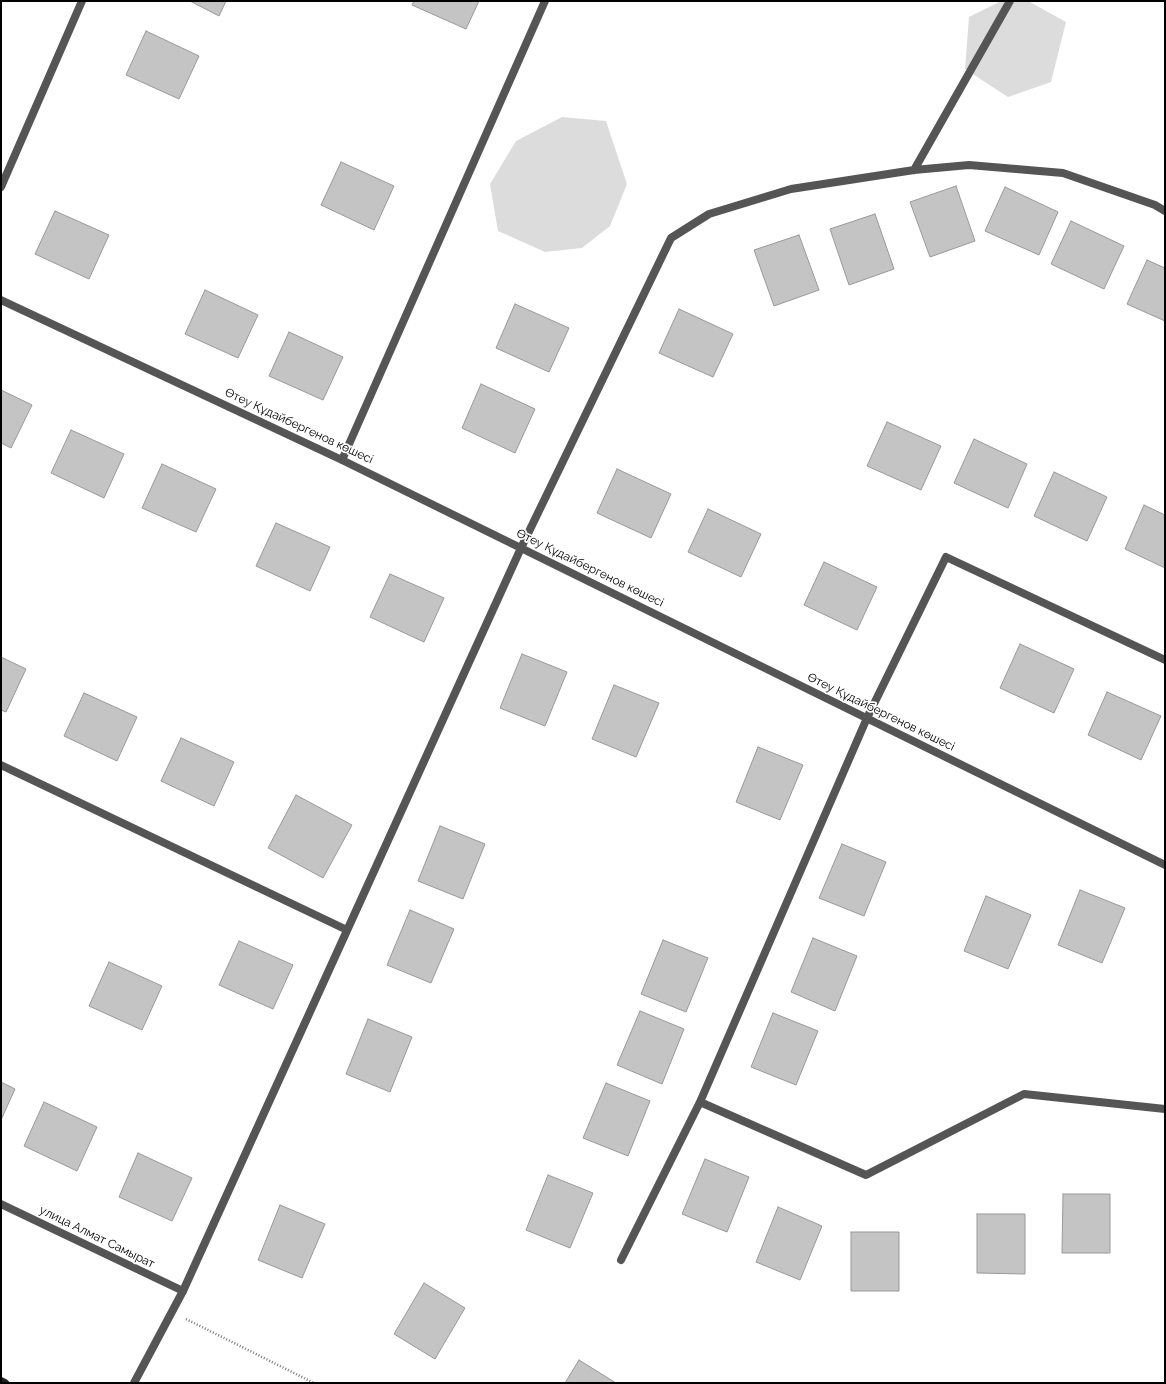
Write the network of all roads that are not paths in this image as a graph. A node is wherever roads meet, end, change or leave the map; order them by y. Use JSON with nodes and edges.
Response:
{"nodes":[{"id":1,"x":82,"y":1,"type":"edge"},
{"id":2,"x":545,"y":1,"type":"edge"},
{"id":3,"x":1010,"y":1,"type":"edge"},
{"id":4,"x":914,"y":170,"type":"junction"},
{"id":5,"x":1,"y":188,"type":"edge"},
{"id":6,"x":1165,"y":211,"type":"edge"},
{"id":7,"x":1,"y":300,"type":"edge"},
{"id":8,"x":342,"y":460,"type":"junction"},
{"id":9,"x":521,"y":548,"type":"junction"},
{"id":10,"x":1165,"y":660,"type":"edge"},
{"id":11,"x":867,"y":718,"type":"junction"},
{"id":12,"x":1,"y":765,"type":"edge"},
{"id":13,"x":1165,"y":865,"type":"edge"},
{"id":14,"x":347,"y":930,"type":"junction"},
{"id":15,"x":700,"y":1102,"type":"junction"},
{"id":16,"x":1165,"y":1108,"type":"edge"},
{"id":17,"x":1,"y":1204,"type":"edge"},
{"id":18,"x":621,"y":1260,"type":"dead end"},
{"id":19,"x":183,"y":1291,"type":"junction"},
{"id":20,"x":1,"y":1381,"type":"edge"},
{"id":21,"x":5,"y":1383,"type":"edge"},
{"id":22,"x":134,"y":1383,"type":"edge"}],
"edges":[{"from":1,"to":5,"type":"street"},
{"from":2,"to":8,"type":"street"},
{"from":3,"to":4,"type":"street"},
{"from":4,"to":6,"type":"street"},
{"from":4,"to":9,"type":"street"},
{"from":7,"to":8,"type":"street","name":"Өтеу Құдайбергенов көшесі"},
{"from":8,"to":9,"type":"street","name":"Өтеу Құдайбергенов көшесі"},
{"from":9,"to":11,"type":"street","name":"Өтеу Құдайбергенов көшесі"},
{"from":9,"to":14,"type":"street"},
{"from":10,"to":11,"type":"street"},
{"from":11,"to":13,"type":"street","name":"Өтеу Құдайбергенов көшесі"},
{"from":11,"to":15,"type":"street"},
{"from":12,"to":14,"type":"street"},
{"from":14,"to":19,"type":"street"},
{"from":15,"to":16,"type":"street"},
{"from":15,"to":18,"type":"street"},
{"from":17,"to":19,"type":"street","name":"улица Алмат Самырат"},
{"from":19,"to":22,"type":"street"},
{"from":20,"to":21,"type":"street"}]}
